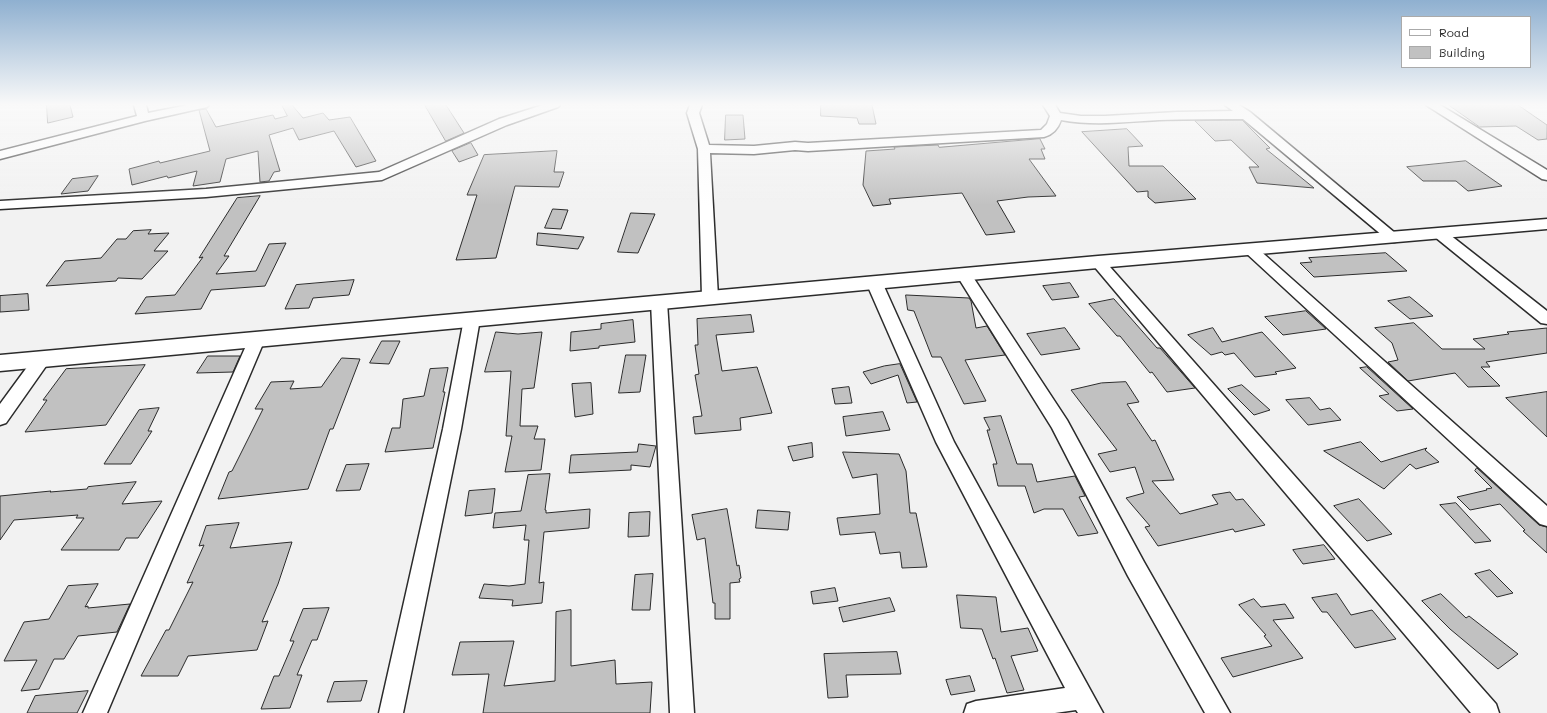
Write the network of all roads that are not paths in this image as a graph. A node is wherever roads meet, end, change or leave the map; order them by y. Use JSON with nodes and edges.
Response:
{"nodes":[{"id":1,"x":65,"y":138,"type":"edge"},
{"id":2,"x":467,"y":138,"type":"edge"},
{"id":3,"x":700,"y":138,"type":"edge"},
{"id":4,"x":955,"y":138,"type":"edge"},
{"id":5,"x":1274,"y":138,"type":"edge"},
{"id":6,"x":1486,"y":138,"type":"edge"},
{"id":7,"x":704,"y":149,"type":"junction"},
{"id":8,"x":0,"y":155,"type":"edge"},
{"id":9,"x":1547,"y":176,"type":"edge"},
{"id":10,"x":0,"y":205,"type":"edge"},
{"id":11,"x":1547,"y":224,"type":"edge"},
{"id":12,"x":1440,"y":234,"type":"junction"},
{"id":13,"x":1394,"y":238,"type":"junction"},
{"id":14,"x":1251,"y":250,"type":"junction"},
{"id":15,"x":1098,"y":262,"type":"junction"},
{"id":16,"x":964,"y":274,"type":"junction"},
{"id":17,"x":874,"y":282,"type":"junction"},
{"id":18,"x":710,"y":297,"type":"junction"},
{"id":19,"x":659,"y":302,"type":"junction"},
{"id":20,"x":472,"y":319,"type":"junction"},
{"id":21,"x":1547,"y":319,"type":"edge"},
{"id":22,"x":257,"y":339,"type":"junction"},
{"id":23,"x":42,"y":359,"type":"junction"},
{"id":24,"x":0,"y":363,"type":"edge"},
{"id":25,"x":0,"y":418,"type":"edge"},
{"id":26,"x":1547,"y":518,"type":"edge"},
{"id":27,"x":1086,"y":705,"type":"edge"},
{"id":28,"x":95,"y":713,"type":"edge"},
{"id":29,"x":391,"y":713,"type":"edge"},
{"id":30,"x":682,"y":713,"type":"edge"},
{"id":31,"x":976,"y":713,"type":"edge"},
{"id":32,"x":1218,"y":713,"type":"edge"},
{"id":33,"x":1487,"y":713,"type":"edge"}],
"edges":[{"from":1,"to":8,"type":"street"},
{"from":2,"to":10,"type":"street"},
{"from":3,"to":7,"type":"street"},
{"from":4,"to":7,"type":"street"},
{"from":5,"to":13,"type":"street"},
{"from":6,"to":9,"type":"street"},
{"from":7,"to":18,"type":"street"},
{"from":11,"to":12,"type":"main road"},
{"from":12,"to":13,"type":"main road"},
{"from":12,"to":21,"type":"street"},
{"from":13,"to":14,"type":"main road"},
{"from":14,"to":15,"type":"main road"},
{"from":14,"to":26,"type":"street"},
{"from":15,"to":16,"type":"main road"},
{"from":15,"to":33,"type":"street"},
{"from":16,"to":17,"type":"main road"},
{"from":16,"to":32,"type":"street"},
{"from":17,"to":18,"type":"main road"},
{"from":17,"to":27,"type":"street"},
{"from":18,"to":19,"type":"main road"},
{"from":19,"to":20,"type":"main road"},
{"from":19,"to":30,"type":"street"},
{"from":20,"to":22,"type":"main road"},
{"from":20,"to":29,"type":"street"},
{"from":22,"to":23,"type":"main road"},
{"from":22,"to":28,"type":"street"},
{"from":23,"to":24,"type":"main road"},
{"from":23,"to":25,"type":"street"},
{"from":27,"to":31,"type":"street"}]}
